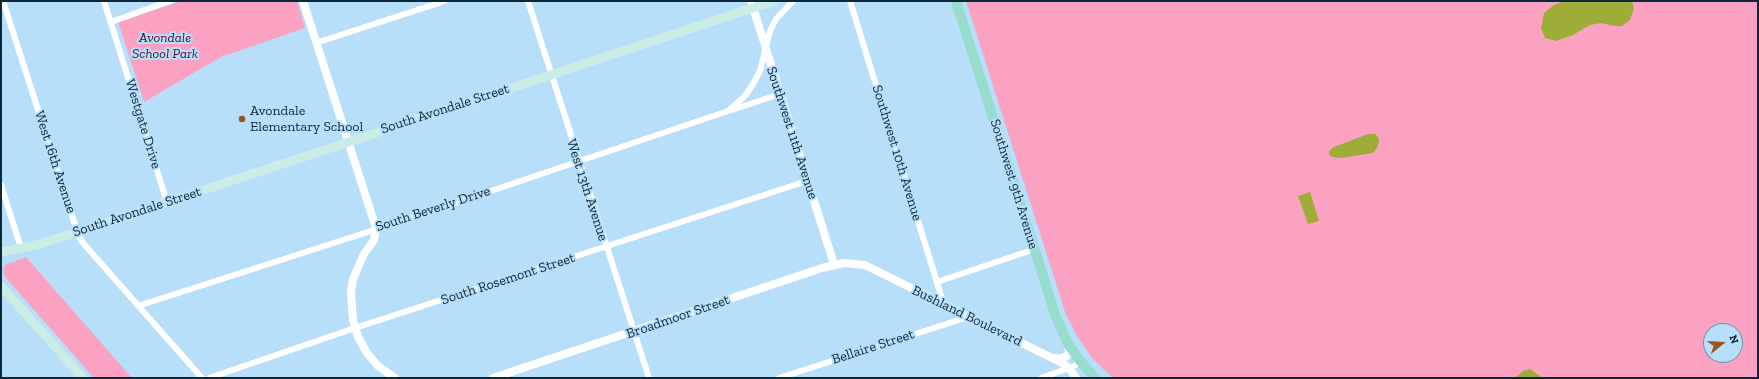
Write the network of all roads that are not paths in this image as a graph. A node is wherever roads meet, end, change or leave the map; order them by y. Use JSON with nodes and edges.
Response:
{"nodes":[{"id":1,"x":3,"y":1,"type":"edge"},
{"id":2,"x":104,"y":1,"type":"edge"},
{"id":3,"x":170,"y":1,"type":"edge"},
{"id":4,"x":303,"y":1,"type":"edge"},
{"id":5,"x":445,"y":1,"type":"edge"},
{"id":6,"x":528,"y":1,"type":"edge"},
{"id":7,"x":774,"y":1,"type":"edge"},
{"id":8,"x":793,"y":1,"type":"edge"},
{"id":9,"x":850,"y":1,"type":"edge"},
{"id":10,"x":956,"y":1,"type":"edge"},
{"id":11,"x":752,"y":4,"type":"edge"},
{"id":12,"x":111,"y":22,"type":"junction"},
{"id":13,"x":316,"y":43,"type":"junction"},
{"id":14,"x":765,"y":46,"type":"junction"},
{"id":15,"x":550,"y":74,"type":"junction"},
{"id":16,"x":780,"y":94,"type":"junction"},
{"id":17,"x":728,"y":111,"type":"junction"},
{"id":18,"x":348,"y":141,"type":"junction"},
{"id":19,"x":578,"y":161,"type":"junction"},
{"id":20,"x":807,"y":181,"type":"junction"},
{"id":21,"x":1,"y":186,"type":"edge"},
{"id":22,"x":167,"y":202,"type":"junction"},
{"id":23,"x":376,"y":228,"type":"junction"},
{"id":24,"x":77,"y":232,"type":"junction"},
{"id":25,"x":606,"y":247,"type":"junction"},
{"id":26,"x":16,"y":249,"type":"junction"},
{"id":27,"x":1035,"y":249,"type":"junction"},
{"id":28,"x":1,"y":252,"type":"edge"},
{"id":29,"x":1,"y":260,"type":"edge"},
{"id":30,"x":834,"y":264,"type":"junction"},
{"id":31,"x":865,"y":265,"type":"joint"},
{"id":32,"x":937,"y":282,"type":"junction"},
{"id":33,"x":1,"y":286,"type":"edge"},
{"id":34,"x":944,"y":305,"type":"junction"},
{"id":35,"x":138,"y":306,"type":"junction"},
{"id":36,"x":968,"y":317,"type":"junction"},
{"id":37,"x":355,"y":328,"type":"junction"},
{"id":38,"x":633,"y":332,"type":"junction"},
{"id":39,"x":1068,"y":349,"type":"junction"},
{"id":40,"x":1051,"y":358,"type":"junction"},
{"id":41,"x":1074,"y":366,"type":"junction"},
{"id":42,"x":83,"y":378,"type":"edge"},
{"id":43,"x":202,"y":378,"type":"edge"},
{"id":44,"x":209,"y":378,"type":"edge"},
{"id":45,"x":395,"y":378,"type":"edge"},
{"id":46,"x":493,"y":378,"type":"edge"},
{"id":47,"x":649,"y":378,"type":"edge"},
{"id":48,"x":779,"y":378,"type":"edge"},
{"id":49,"x":1041,"y":378,"type":"edge"},
{"id":50,"x":1076,"y":378,"type":"edge"},
{"id":51,"x":1095,"y":378,"type":"edge"}],
"edges":[{"from":1,"to":24,"type":"street","name":"West 16th Avenue"},
{"from":2,"to":12,"type":"street","name":"Westgate Drive"},
{"from":3,"to":12,"type":"street"},
{"from":4,"to":13,"type":"street"},
{"from":5,"to":13,"type":"street"},
{"from":6,"to":15,"type":"street","name":"West 13th Avenue"},
{"from":7,"to":11,"type":"main road","name":"South Avondale Street"},
{"from":8,"to":14,"type":"street","name":"South Beverly Drive"},
{"from":9,"to":32,"type":"street","name":"Southwest 10th Avenue"},
{"from":10,"to":27,"type":"main road","name":"Southwest 9th Avenue"},
{"from":11,"to":14,"type":"street","name":"Southwest 11th Avenue"},
{"from":11,"to":15,"type":"main road","name":"South Avondale Street"},
{"from":12,"to":22,"type":"street","name":"Westgate Drive"},
{"from":13,"to":18,"type":"street"},
{"from":14,"to":16,"type":"street","name":"Southwest 11th Avenue"},
{"from":14,"to":17,"type":"street","name":"South Beverly Drive"},
{"from":15,"to":18,"type":"main road","name":"South Avondale Street"},
{"from":15,"to":19,"type":"street","name":"West 13th Avenue"},
{"from":16,"to":17,"type":"street","name":"South Beverly Drive"},
{"from":16,"to":20,"type":"street","name":"Southwest 11th Avenue"},
{"from":17,"to":19,"type":"street","name":"South Beverly Drive"},
{"from":18,"to":22,"type":"main road","name":"South Avondale Street"},
{"from":18,"to":23,"type":"street"},
{"from":19,"to":23,"type":"street","name":"South Beverly Drive"},
{"from":19,"to":25,"type":"street","name":"West 13th Avenue"},
{"from":20,"to":25,"type":"street","name":"South Rosemont Street"},
{"from":20,"to":30,"type":"street","name":"Southwest 11th Avenue"},
{"from":21,"to":26,"type":"street"},
{"from":22,"to":24,"type":"main road","name":"South Avondale Street"},
{"from":23,"to":35,"type":"street","name":"South Beverly Drive"},
{"from":23,"to":37,"type":"street"},
{"from":24,"to":26,"type":"main road","name":"South Avondale Street"},
{"from":24,"to":35,"type":"street","name":"West 16th Avenue"},
{"from":25,"to":37,"type":"street","name":"South Rosemont Street"},
{"from":25,"to":38,"type":"street","name":"West 13th Avenue"},
{"from":26,"to":28,"type":"main road","name":"South Avondale Street"},
{"from":26,"to":29,"type":"main road"},
{"from":27,"to":32,"type":"street"},
{"from":27,"to":39,"type":"main road","name":"Southwest 9th Avenue"},
{"from":30,"to":31,"type":"street","name":"Broadmoor Street"},
{"from":30,"to":38,"type":"street","name":"Broadmoor Street"},
{"from":31,"to":34,"type":"street","name":"Bushland Boulevard"},
{"from":32,"to":34,"type":"street","name":"Southwest 10th Avenue"},
{"from":33,"to":42,"type":"main road"},
{"from":34,"to":36,"type":"street","name":"Bushland Boulevard"},
{"from":35,"to":43,"type":"street","name":"West 16th Avenue"},
{"from":36,"to":40,"type":"street","name":"Bushland Boulevard"},
{"from":36,"to":48,"type":"street","name":"Bellaire Street"},
{"from":37,"to":44,"type":"street","name":"South Rosemont Street"},
{"from":37,"to":45,"type":"street"},
{"from":38,"to":46,"type":"street","name":"Broadmoor Street"},
{"from":38,"to":47,"type":"street","name":"West 13th Avenue"},
{"from":39,"to":40,"type":"street"},
{"from":39,"to":41,"type":"main road","name":"Southwest 9th Avenue"},
{"from":40,"to":41,"type":"street","name":"Bushland Boulevard"},
{"from":41,"to":49,"type":"street"},
{"from":41,"to":50,"type":"street","name":"Southwest 9th Avenue"},
{"from":41,"to":51,"type":"main road","name":"Bushland Boulevard"}]}
